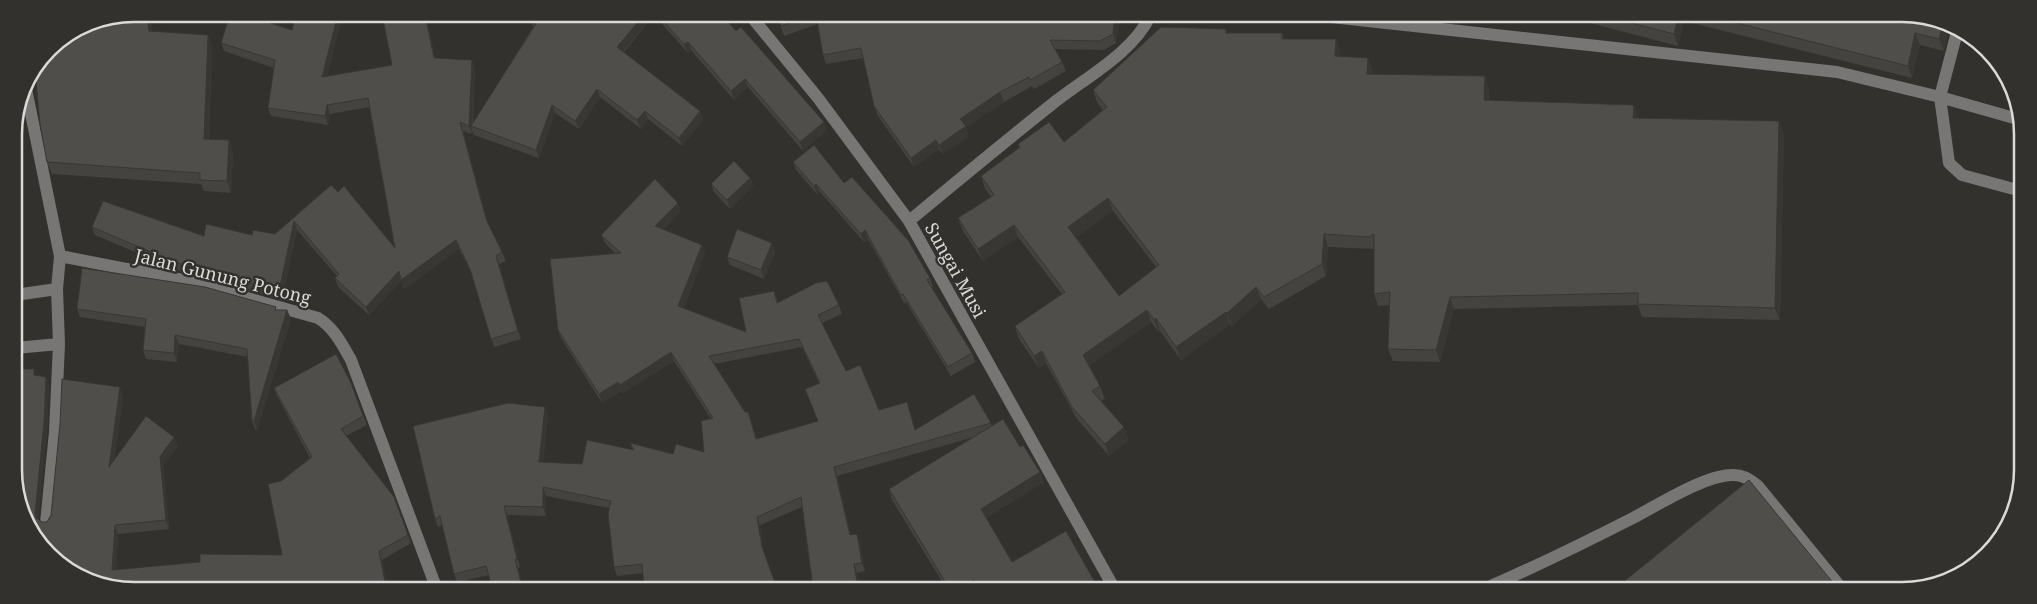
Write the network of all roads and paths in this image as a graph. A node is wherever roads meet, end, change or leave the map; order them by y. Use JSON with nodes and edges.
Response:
{"nodes":[{"id":1,"x":756,"y":22,"type":"edge"},
{"id":2,"x":1147,"y":22,"type":"edge"},
{"id":3,"x":1377,"y":22,"type":"edge"},
{"id":4,"x":1956,"y":36,"type":"edge"},
{"id":5,"x":1940,"y":97,"type":"junction"},
{"id":6,"x":28,"y":99,"type":"edge"},
{"id":7,"x":2013,"y":118,"type":"edge"},
{"id":8,"x":2014,"y":189,"type":"edge"},
{"id":9,"x":909,"y":221,"type":"junction"},
{"id":10,"x":60,"y":256,"type":"junction"},
{"id":11,"x":57,"y":289,"type":"junction"},
{"id":12,"x":23,"y":293,"type":"edge"},
{"id":13,"x":59,"y":344,"type":"junction"},
{"id":14,"x":22,"y":347,"type":"edge"},
{"id":15,"x":46,"y":523,"type":"edge"},
{"id":16,"x":1110,"y":581,"type":"edge"},
{"id":17,"x":1502,"y":581,"type":"edge"},
{"id":18,"x":1837,"y":581,"type":"edge"},
{"id":19,"x":434,"y":582,"type":"edge"}],
"edges":[{"from":1,"to":9,"type":"street"},
{"from":2,"to":9,"type":"street","name":"Sungai Musi"},
{"from":3,"to":5,"type":"street"},
{"from":4,"to":5,"type":"street"},
{"from":5,"to":7,"type":"street"},
{"from":5,"to":8,"type":"street"},
{"from":6,"to":10,"type":"street"},
{"from":9,"to":16,"type":"street","name":"Sungai Musi"},
{"from":10,"to":11,"type":"street"},
{"from":10,"to":19,"type":"street","name":"Jalan Gunung Potong"},
{"from":11,"to":12,"type":"street"},
{"from":11,"to":13,"type":"street"},
{"from":13,"to":14,"type":"street"},
{"from":13,"to":15,"type":"street"},
{"from":17,"to":18,"type":"street"}]}
